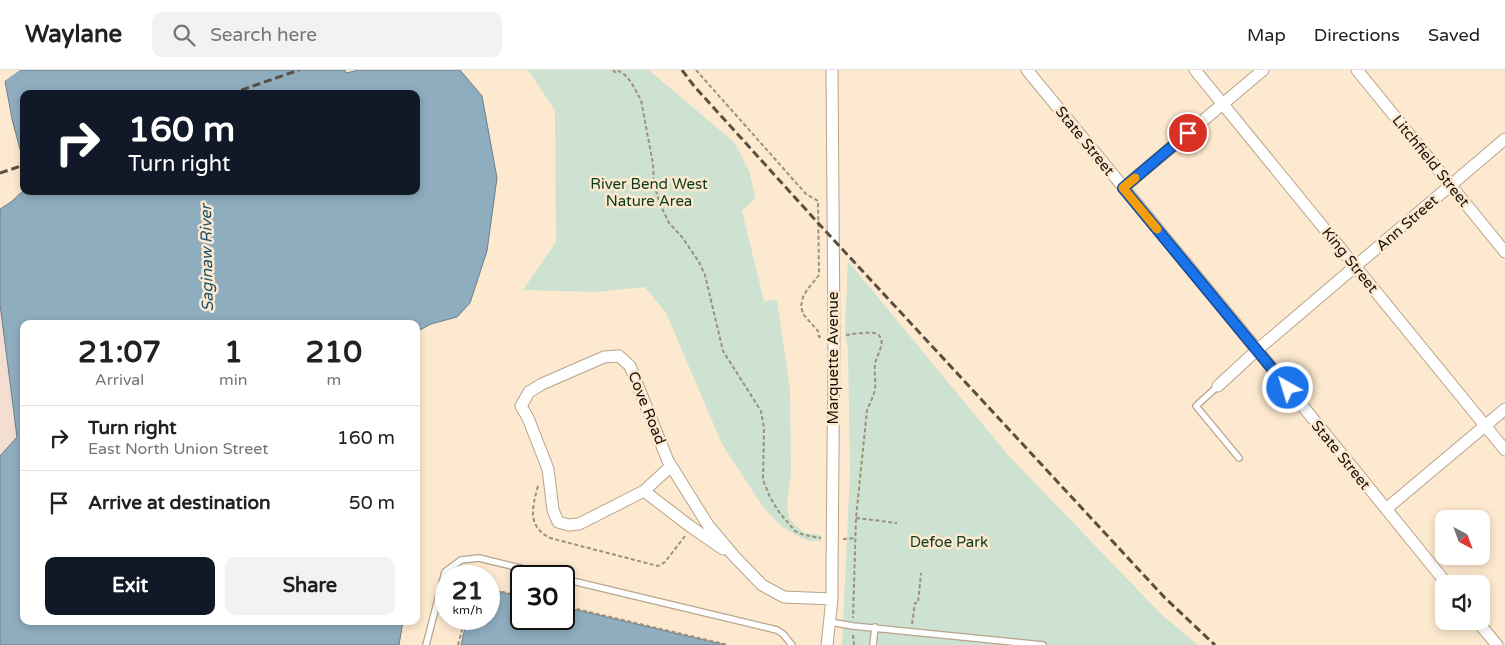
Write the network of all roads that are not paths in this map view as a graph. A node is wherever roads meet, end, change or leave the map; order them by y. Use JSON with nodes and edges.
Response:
{"nodes":[{"id":1,"x":832,"y":70,"type":"edge"},
{"id":2,"x":1027,"y":70,"type":"edge"},
{"id":3,"x":1195,"y":70,"type":"edge"},
{"id":4,"x":1263,"y":70,"type":"edge"},
{"id":5,"x":1357,"y":70,"type":"edge"},
{"id":6,"x":1223,"y":104,"type":"junction"},
{"id":7,"x":1505,"y":139,"type":"edge"},
{"id":8,"x":1451,"y":185,"type":"junction"},
{"id":9,"x":1123,"y":188,"type":"junction"},
{"id":10,"x":1505,"y":252,"type":"edge"},
{"id":11,"x":1356,"y":267,"type":"junction"},
{"id":12,"x":1257,"y":350,"type":"junction"},
{"id":13,"x":1218,"y":386,"type":"joint"},
{"id":14,"x":1505,"y":408,"type":"edge"},
{"id":15,"x":1485,"y":425,"type":"junction"},
{"id":16,"x":1505,"y":450,"type":"edge"},
{"id":17,"x":1238,"y":458,"type":"dead end"},
{"id":18,"x":671,"y":466,"type":"junction"},
{"id":19,"x":644,"y":490,"type":"junction"},
{"id":20,"x":1386,"y":510,"type":"junction"},
{"id":21,"x":734,"y":556,"type":"junction"},
{"id":22,"x":510,"y":566,"type":"edge"},
{"id":23,"x":1439,"y":575,"type":"edge"},
{"id":24,"x":575,"y":582,"type":"edge"},
{"id":25,"x":832,"y":599,"type":"junction"},
{"id":26,"x":830,"y":622,"type":"junction"},
{"id":27,"x":875,"y":627,"type":"junction"},
{"id":28,"x":1484,"y":630,"type":"edge"},
{"id":29,"x":426,"y":645,"type":"edge"},
{"id":30,"x":792,"y":645,"type":"edge"},
{"id":31,"x":827,"y":645,"type":"edge"},
{"id":32,"x":873,"y":645,"type":"edge"},
{"id":33,"x":1043,"y":645,"type":"edge"},
{"id":34,"x":1497,"y":645,"type":"edge"}],
"edges":[{"from":1,"to":25,"type":"street","name":"Marquette Avenue"},
{"from":2,"to":9,"type":"street","name":"State Street"},
{"from":3,"to":6,"type":"street","name":"King Street"},
{"from":4,"to":6,"type":"street"},
{"from":5,"to":8,"type":"street","name":"Litchfield Street"},
{"from":6,"to":9,"type":"street"},
{"from":6,"to":11,"type":"street","name":"King Street"},
{"from":7,"to":8,"type":"street","name":"Ann Street"},
{"from":8,"to":10,"type":"street","name":"Litchfield Street"},
{"from":8,"to":11,"type":"street","name":"Ann Street"},
{"from":9,"to":12,"type":"street","name":"State Street"},
{"from":11,"to":12,"type":"street","name":"Ann Street"},
{"from":11,"to":15,"type":"street","name":"King Street"},
{"from":12,"to":13,"type":"street","name":"Ann Street"},
{"from":12,"to":20,"type":"street","name":"State Street"},
{"from":13,"to":17,"type":"lane"},
{"from":14,"to":15,"type":"street"},
{"from":15,"to":16,"type":"street","name":"King Street"},
{"from":15,"to":20,"type":"street"},
{"from":18,"to":19,"type":"street","name":"Cove Road"},
{"from":18,"to":19,"type":"street","name":"Cove Road"},
{"from":18,"to":21,"type":"street","name":"Cove Road"},
{"from":19,"to":21,"type":"street","name":"Cove Road"},
{"from":20,"to":23,"type":"street","name":"State Street"},
{"from":21,"to":25,"type":"street","name":"Cove Road"},
{"from":22,"to":29,"type":"lane"},
{"from":24,"to":30,"type":"lane"},
{"from":25,"to":26,"type":"street","name":"Marquette Avenue"},
{"from":26,"to":27,"type":"lane"},
{"from":26,"to":31,"type":"street","name":"Marquette Avenue"},
{"from":27,"to":32,"type":"lane"},
{"from":27,"to":33,"type":"lane"},
{"from":28,"to":34,"type":"street"}]}
